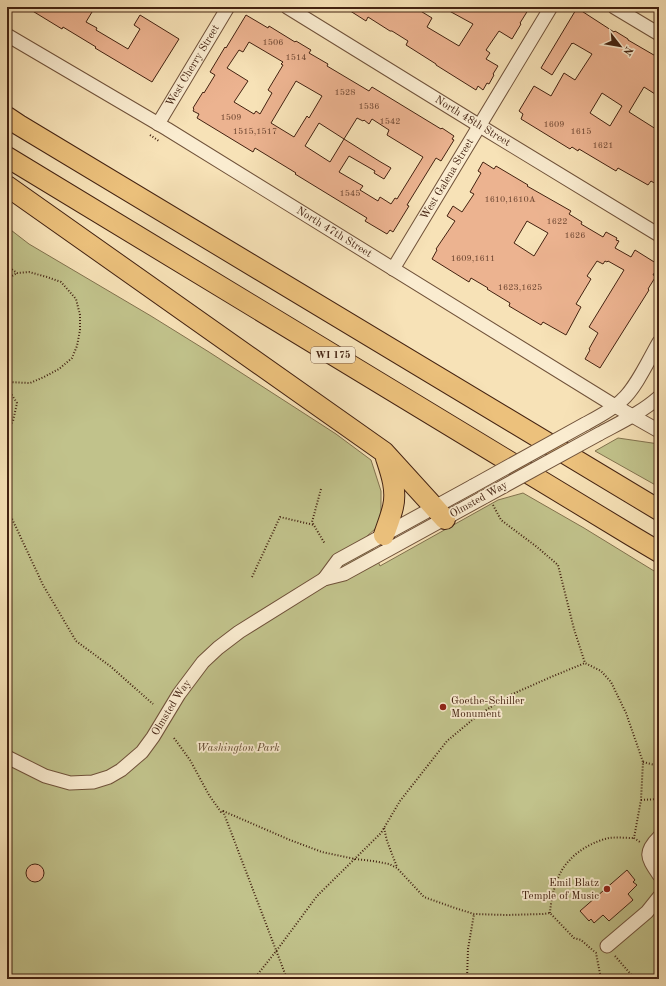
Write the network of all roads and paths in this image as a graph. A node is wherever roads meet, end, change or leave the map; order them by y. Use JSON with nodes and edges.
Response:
{"nodes":[{"id":1,"x":228,"y":7,"type":"edge"},
{"id":2,"x":287,"y":7,"type":"edge"},
{"id":3,"x":551,"y":7,"type":"edge"},
{"id":4,"x":614,"y":7,"type":"edge"},
{"id":5,"x":659,"y":34,"type":"edge"},
{"id":6,"x":7,"y":36,"type":"edge"},
{"id":7,"x":7,"y":117,"type":"edge"},
{"id":8,"x":158,"y":124,"type":"junction"},
{"id":9,"x":480,"y":126,"type":"junction"},
{"id":10,"x":150,"y":135,"type":"dead end"},
{"id":11,"x":159,"y":141,"type":"dead end"},
{"id":12,"x":7,"y":157,"type":"edge"},
{"id":13,"x":7,"y":186,"type":"edge"},
{"id":14,"x":659,"y":235,"type":"edge"},
{"id":15,"x":7,"y":266,"type":"edge"},
{"id":16,"x":393,"y":269,"type":"junction"},
{"id":17,"x":17,"y":273,"type":"junction"},
{"id":18,"x":7,"y":279,"type":"edge"},
{"id":19,"x":659,"y":342,"type":"edge"},
{"id":20,"x":7,"y":382,"type":"edge"},
{"id":21,"x":7,"y":387,"type":"edge"},
{"id":22,"x":659,"y":397,"type":"edge"},
{"id":23,"x":615,"y":406,"type":"junction"},
{"id":24,"x":632,"y":416,"type":"junction"},
{"id":25,"x":7,"y":429,"type":"edge"},
{"id":26,"x":659,"y":431,"type":"edge"},
{"id":27,"x":384,"y":452,"type":"junction"},
{"id":28,"x":321,"y":489,"type":"dead end"},
{"id":29,"x":489,"y":500,"type":"junction"},
{"id":30,"x":7,"y":508,"type":"edge"},
{"id":31,"x":659,"y":510,"type":"edge"},
{"id":32,"x":439,"y":513,"type":"junction"},
{"id":33,"x":314,"y":524,"type":"junction"},
{"id":34,"x":384,"y":534,"type":"junction"},
{"id":35,"x":325,"y":544,"type":"dead end"},
{"id":36,"x":659,"y":552,"type":"edge"},
{"id":37,"x":252,"y":577,"type":"dead end"},
{"id":38,"x":324,"y":579,"type":"junction"},
{"id":39,"x":585,"y":663,"type":"junction"},
{"id":40,"x":152,"y":704,"type":"dead end"},
{"id":41,"x":174,"y":738,"type":"dead end"},
{"id":42,"x":7,"y":757,"type":"edge"},
{"id":43,"x":643,"y":762,"type":"junction"},
{"id":44,"x":659,"y":766,"type":"edge"},
{"id":45,"x":659,"y":799,"type":"edge"},
{"id":46,"x":642,"y":800,"type":"junction"},
{"id":47,"x":223,"y":812,"type":"junction"},
{"id":48,"x":384,"y":827,"type":"junction"},
{"id":49,"x":634,"y":838,"type":"junction"},
{"id":50,"x":659,"y":838,"type":"edge"},
{"id":51,"x":650,"y":849,"type":"junction"},
{"id":52,"x":355,"y":859,"type":"junction"},
{"id":53,"x":397,"y":868,"type":"junction"},
{"id":54,"x":659,"y":875,"type":"edge"},
{"id":55,"x":659,"y":898,"type":"edge"},
{"id":56,"x":550,"y":913,"type":"junction"},
{"id":57,"x":474,"y":914,"type":"junction"},
{"id":58,"x":607,"y":946,"type":"joint"},
{"id":59,"x":277,"y":950,"type":"junction"},
{"id":60,"x":254,"y":979,"type":"edge"},
{"id":61,"x":287,"y":979,"type":"edge"},
{"id":62,"x":467,"y":979,"type":"edge"},
{"id":63,"x":601,"y":979,"type":"edge"},
{"id":64,"x":635,"y":979,"type":"edge"}],
"edges":[{"from":1,"to":8,"type":"street","name":"West Cherry Street"},
{"from":2,"to":9,"type":"street","name":"North 48th Street"},
{"from":3,"to":9,"type":"street","name":"West Galena Street"},
{"from":4,"to":5,"type":"street"},
{"from":6,"to":8,"type":"street","name":"North 47th Street"},
{"from":7,"to":31,"type":"highway"},
{"from":8,"to":16,"type":"street","name":"North 47th Street"},
{"from":9,"to":14,"type":"street","name":"North 48th Street"},
{"from":9,"to":16,"type":"street","name":"West Galena Street"},
{"from":10,"to":11,"type":"path"},
{"from":12,"to":36,"type":"highway","number":"WI 175"},
{"from":13,"to":27,"type":"highway"},
{"from":15,"to":17,"type":"path"},
{"from":16,"to":23,"type":"street","name":"North 47th Street"},
{"from":17,"to":18,"type":"path"},
{"from":17,"to":20,"type":"path"},
{"from":19,"to":23,"type":"street","name":"Olmsted Way"},
{"from":21,"to":25,"type":"path"},
{"from":22,"to":24,"type":"street","name":"Olmsted Way"},
{"from":23,"to":24,"type":"street","name":"North 47th Street"},
{"from":23,"to":32,"type":"street","name":"Olmsted Way","bridge":true},
{"from":24,"to":26,"type":"street","name":"North 47th Street"},
{"from":24,"to":29,"type":"street","name":"Olmsted Way","bridge":true},
{"from":27,"to":32,"type":"highway"},
{"from":27,"to":34,"type":"highway"},
{"from":28,"to":33,"type":"path"},
{"from":29,"to":32,"type":"street","name":"Olmsted Way"},
{"from":29,"to":39,"type":"path"},
{"from":30,"to":40,"type":"path"},
{"from":32,"to":34,"type":"street","name":"Olmsted Way"},
{"from":32,"to":38,"type":"street","name":"Olmsted Way"},
{"from":33,"to":35,"type":"path"},
{"from":33,"to":37,"type":"path"},
{"from":34,"to":38,"type":"street","name":"Olmsted Way"},
{"from":38,"to":42,"type":"street","name":"Olmsted Way"},
{"from":39,"to":43,"type":"path"},
{"from":39,"to":48,"type":"path"},
{"from":41,"to":47,"type":"path"},
{"from":43,"to":44,"type":"path"},
{"from":43,"to":46,"type":"path"},
{"from":45,"to":46,"type":"path"},
{"from":46,"to":49,"type":"path"},
{"from":47,"to":52,"type":"path"},
{"from":47,"to":59,"type":"path"},
{"from":48,"to":52,"type":"path"},
{"from":48,"to":53,"type":"path"},
{"from":49,"to":51,"type":"path"},
{"from":49,"to":56,"type":"path"},
{"from":50,"to":51,"type":"street"},
{"from":51,"to":54,"type":"street"},
{"from":52,"to":53,"type":"path"},
{"from":52,"to":59,"type":"path"},
{"from":53,"to":57,"type":"path"},
{"from":55,"to":58,"type":"street"},
{"from":56,"to":57,"type":"path"},
{"from":56,"to":63,"type":"path"},
{"from":57,"to":62,"type":"path"},
{"from":58,"to":64,"type":"path"},
{"from":59,"to":60,"type":"path"},
{"from":59,"to":61,"type":"path"}]}
